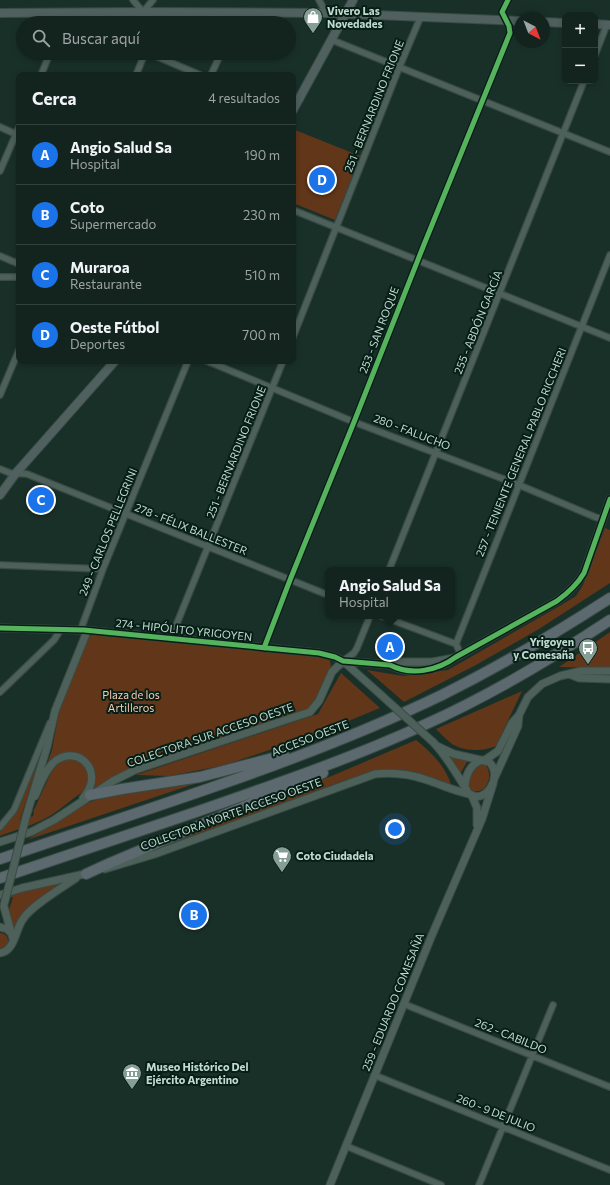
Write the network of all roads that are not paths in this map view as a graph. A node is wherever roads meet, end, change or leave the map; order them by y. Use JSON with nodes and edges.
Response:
{"nodes":[{"id":1,"x":133,"y":0,"type":"edge"},
{"id":2,"x":153,"y":0,"type":"edge"},
{"id":3,"x":319,"y":0,"type":"edge"},
{"id":4,"x":353,"y":0,"type":"edge"},
{"id":5,"x":508,"y":0,"type":"edge"},
{"id":6,"x":143,"y":12,"type":"junction"},
{"id":7,"x":163,"y":12,"type":"junction"},
{"id":8,"x":238,"y":12,"type":"junction"},
{"id":9,"x":326,"y":12,"type":"junction"},
{"id":10,"x":0,"y":13,"type":"edge"},
{"id":11,"x":66,"y":13,"type":"junction"},
{"id":12,"x":345,"y":13,"type":"junction"},
{"id":13,"x":65,"y":16,"type":"edge"},
{"id":14,"x":70,"y":16,"type":"edge"},
{"id":15,"x":161,"y":16,"type":"edge"},
{"id":16,"x":237,"y":16,"type":"edge"},
{"id":17,"x":421,"y":16,"type":"junction"},
{"id":18,"x":506,"y":21,"type":"junction"},
{"id":19,"x":514,"y":21,"type":"edge"},
{"id":20,"x":550,"y":22,"type":"edge"},
{"id":21,"x":562,"y":23,"type":"edge"},
{"id":22,"x":598,"y":24,"type":"edge"},
{"id":23,"x":609,"y":24,"type":"edge"},
{"id":24,"x":332,"y":40,"type":"junction"},
{"id":25,"x":598,"y":48,"type":"edge"},
{"id":26,"x":47,"y":60,"type":"edge"},
{"id":27,"x":142,"y":60,"type":"edge"},
{"id":28,"x":165,"y":60,"type":"edge"},
{"id":29,"x":218,"y":60,"type":"edge"},
{"id":30,"x":399,"y":68,"type":"junction"},
{"id":31,"x":42,"y":72,"type":"edge"},
{"id":32,"x":137,"y":72,"type":"edge"},
{"id":33,"x":193,"y":72,"type":"edge"},
{"id":34,"x":212,"y":72,"type":"edge"},
{"id":35,"x":583,"y":84,"type":"edge"},
{"id":36,"x":482,"y":102,"type":"junction"},
{"id":37,"x":296,"y":105,"type":"edge"},
{"id":38,"x":0,"y":127,"type":"edge"},
{"id":39,"x":16,"y":134,"type":"edge"},
{"id":40,"x":563,"y":134,"type":"junction"},
{"id":41,"x":16,"y":139,"type":"edge"},
{"id":42,"x":610,"y":152,"type":"edge"},
{"id":43,"x":0,"y":171,"type":"edge"},
{"id":44,"x":296,"y":211,"type":"edge"},
{"id":45,"x":337,"y":228,"type":"junction"},
{"id":46,"x":610,"y":255,"type":"edge"},
{"id":47,"x":0,"y":256,"type":"edge"},
{"id":48,"x":417,"y":261,"type":"junction"},
{"id":49,"x":16,"y":263,"type":"edge"},
{"id":50,"x":16,"y":276,"type":"edge"},
{"id":51,"x":0,"y":277,"type":"edge"},
{"id":52,"x":500,"y":294,"type":"junction"},
{"id":53,"x":581,"y":327,"type":"junction"},
{"id":54,"x":296,"y":330,"type":"edge"},
{"id":55,"x":610,"y":338,"type":"edge"},
{"id":56,"x":16,"y":357,"type":"edge"},
{"id":57,"x":112,"y":364,"type":"edge"},
{"id":58,"x":187,"y":364,"type":"edge"},
{"id":59,"x":214,"y":364,"type":"edge"},
{"id":60,"x":282,"y":364,"type":"edge"},
{"id":61,"x":273,"y":388,"type":"junction"},
{"id":62,"x":0,"y":395,"type":"edge"},
{"id":63,"x":354,"y":422,"type":"junction"},
{"id":64,"x":435,"y":453,"type":"junction"},
{"id":65,"x":0,"y":469,"type":"edge"},
{"id":66,"x":16,"y":473,"type":"junction"},
{"id":67,"x":519,"y":485,"type":"junction"},
{"id":68,"x":0,"y":495,"type":"edge"},
{"id":69,"x":610,"y":499,"type":"edge"},
{"id":70,"x":127,"y":514,"type":"junction"},
{"id":71,"x":606,"y":519,"type":"edge"},
{"id":72,"x":209,"y":546,"type":"junction"},
{"id":73,"x":0,"y":565,"type":"edge"},
{"id":74,"x":390,"y":567,"type":"edge"},
{"id":75,"x":103,"y":569,"type":"junction"},
{"id":76,"x":290,"y":580,"type":"junction"},
{"id":77,"x":325,"y":594,"type":"edge"},
{"id":78,"x":610,"y":598,"type":"edge"},
{"id":79,"x":369,"y":619,"type":"edge"},
{"id":80,"x":390,"y":619,"type":"edge"},
{"id":81,"x":610,"y":620,"type":"edge"},
{"id":82,"x":0,"y":628,"type":"edge"},
{"id":83,"x":61,"y":629,"type":"junction"},
{"id":84,"x":84,"y":630,"type":"junction"},
{"id":85,"x":171,"y":638,"type":"junction"},
{"id":86,"x":456,"y":644,"type":"junction"},
{"id":87,"x":264,"y":648,"type":"junction"},
{"id":88,"x":458,"y":656,"type":"junction"},
{"id":89,"x":343,"y":661,"type":"junction"},
{"id":90,"x":610,"y":671,"type":"edge"},
{"id":91,"x":569,"y":674,"type":"junction"},
{"id":92,"x":610,"y":679,"type":"edge"},
{"id":93,"x":0,"y":692,"type":"edge"},
{"id":94,"x":55,"y":711,"type":"junction"},
{"id":95,"x":519,"y":715,"type":"junction"},
{"id":96,"x":328,"y":744,"type":"junction"},
{"id":97,"x":435,"y":744,"type":"junction"},
{"id":98,"x":362,"y":752,"type":"junction"},
{"id":99,"x":484,"y":760,"type":"junction"},
{"id":100,"x":494,"y":780,"type":"junction"},
{"id":101,"x":469,"y":792,"type":"junction"},
{"id":102,"x":90,"y":795,"type":"junction"},
{"id":103,"x":76,"y":806,"type":"junction"},
{"id":104,"x":26,"y":816,"type":"junction"},
{"id":105,"x":0,"y":818,"type":"edge"},
{"id":106,"x":5,"y":822,"type":"junction"},
{"id":107,"x":0,"y":827,"type":"edge"},
{"id":108,"x":477,"y":827,"type":"junction"},
{"id":109,"x":0,"y":842,"type":"edge"},
{"id":110,"x":0,"y":859,"type":"edge"},
{"id":111,"x":82,"y":875,"type":"junction"},
{"id":112,"x":0,"y":878,"type":"edge"},
{"id":113,"x":0,"y":895,"type":"edge"},
{"id":114,"x":4,"y":906,"type":"junction"},
{"id":115,"x":0,"y":916,"type":"edge"},
{"id":116,"x":0,"y":928,"type":"edge"},
{"id":117,"x":12,"y":936,"type":"junction"},
{"id":118,"x":0,"y":953,"type":"edge"},
{"id":119,"x":404,"y":1004,"type":"junction"},
{"id":120,"x":553,"y":1005,"type":"dead end"},
{"id":121,"x":532,"y":1056,"type":"junction"},
{"id":122,"x":374,"y":1074,"type":"junction"},
{"id":123,"x":610,"y":1087,"type":"edge"},
{"id":124,"x":503,"y":1126,"type":"junction"},
{"id":125,"x":346,"y":1146,"type":"junction"},
{"id":126,"x":610,"y":1170,"type":"edge"},
{"id":127,"x":330,"y":1185,"type":"edge"},
{"id":128,"x":441,"y":1185,"type":"edge"},
{"id":129,"x":479,"y":1185,"type":"edge"}],
"edges":[{"from":1,"to":6,"type":"street"},
{"from":2,"to":6,"type":"street"},
{"from":3,"to":9,"type":"street"},
{"from":4,"to":12,"type":"main road"},
{"from":5,"to":18,"type":"street","name":"253 - SAN ROQUE"},
{"from":6,"to":7,"type":"main road"},
{"from":6,"to":11,"type":"main road"},
{"from":7,"to":8,"type":"main road"},
{"from":7,"to":15,"type":"street"},
{"from":8,"to":9,"type":"main road"},
{"from":8,"to":16,"type":"street"},
{"from":9,"to":12,"type":"main road"},
{"from":10,"to":11,"type":"main road"},
{"from":11,"to":13,"type":"street"},
{"from":11,"to":14,"type":"street"},
{"from":12,"to":17,"type":"main road"},
{"from":12,"to":24,"type":"main road"},
{"from":17,"to":18,"type":"main road"},
{"from":17,"to":30,"type":"street","name":"251 - BERNARDINO FRIONE"},
{"from":18,"to":19,"type":"main road"},
{"from":18,"to":36,"type":"street","name":"253 - SAN ROQUE"},
{"from":20,"to":21,"type":"main road"},
{"from":22,"to":23,"type":"main road"},
{"from":23,"to":25,"type":"street"},
{"from":24,"to":30,"type":"street"},
{"from":24,"to":37,"type":"main road"},
{"from":26,"to":31,"type":"street"},
{"from":27,"to":32,"type":"street"},
{"from":28,"to":33,"type":"street"},
{"from":29,"to":34,"type":"street"},
{"from":30,"to":36,"type":"street"},
{"from":30,"to":45,"type":"street","name":"251 - BERNARDINO FRIONE"},
{"from":35,"to":40,"type":"street","name":"255 - ABDÓN GARCÍA"},
{"from":36,"to":40,"type":"street"},
{"from":36,"to":48,"type":"street","name":"253 - SAN ROQUE"},
{"from":38,"to":39,"type":"street"},
{"from":40,"to":42,"type":"street"},
{"from":40,"to":52,"type":"street","name":"255 - ABDÓN GARCÍA"},
{"from":41,"to":43,"type":"street"},
{"from":44,"to":45,"type":"street"},
{"from":45,"to":48,"type":"street"},
{"from":45,"to":54,"type":"street","name":"251 - BERNARDINO FRIONE"},
{"from":46,"to":53,"type":"street","name":"257 - TENIENTE GENERAL PABLO RICCHERI"},
{"from":47,"to":49,"type":"street"},
{"from":48,"to":52,"type":"street"},
{"from":48,"to":63,"type":"street","name":"253 - SAN ROQUE"},
{"from":50,"to":51,"type":"street"},
{"from":52,"to":53,"type":"street"},
{"from":52,"to":64,"type":"street","name":"255 - ABDÓN GARCÍA"},
{"from":53,"to":55,"type":"street"},
{"from":53,"to":67,"type":"street","name":"257 - TENIENTE GENERAL PABLO RICCHERI"},
{"from":56,"to":62,"type":"street"},
{"from":57,"to":66,"type":"main road"},
{"from":58,"to":70,"type":"street","name":"249 - CARLOS PELLEGRINI"},
{"from":59,"to":61,"type":"street","name":"280 - FALUCHO"},
{"from":60,"to":61,"type":"street","name":"251 - BERNARDINO FRIONE"},
{"from":61,"to":63,"type":"street","name":"280 - FALUCHO"},
{"from":61,"to":72,"type":"street","name":"251 - BERNARDINO FRIONE"},
{"from":63,"to":64,"type":"street","name":"280 - FALUCHO"},
{"from":63,"to":76,"type":"street","name":"253 - SAN ROQUE"},
{"from":64,"to":67,"type":"street","name":"280 - FALUCHO"},
{"from":64,"to":74,"type":"street","name":"255 - ABDÓN GARCÍA"},
{"from":65,"to":66,"type":"street","name":"278 - FÉLIX BALLESTER"},
{"from":66,"to":68,"type":"main road"},
{"from":66,"to":70,"type":"street","name":"278 - FÉLIX BALLESTER"},
{"from":67,"to":71,"type":"street","name":"280 - FALUCHO"},
{"from":67,"to":86,"type":"street","name":"257 - TENIENTE GENERAL PABLO RICCHERI"},
{"from":69,"to":71,"type":"street"},
{"from":70,"to":72,"type":"street","name":"278 - FÉLIX BALLESTER"},
{"from":70,"to":75,"type":"street","name":"249 - CARLOS PELLEGRINI"},
{"from":71,"to":88,"type":"street"},
{"from":72,"to":76,"type":"street","name":"278 - FÉLIX BALLESTER"},
{"from":72,"to":85,"type":"street","name":"251 - BERNARDINO FRIONE"},
{"from":73,"to":75,"type":"street"},
{"from":75,"to":84,"type":"street","name":"249 - CARLOS PELLEGRINI"},
{"from":76,"to":77,"type":"street","name":"278 - FÉLIX BALLESTER"},
{"from":76,"to":87,"type":"street","name":"253 - SAN ROQUE"},
{"from":78,"to":96,"type":"highway","name":"ACCESO OESTE"},
{"from":79,"to":89,"type":"street"},
{"from":80,"to":86,"type":"street"},
{"from":81,"to":98,"type":"highway"},
{"from":82,"to":83,"type":"street","name":"274 - HIPÓLITO YRIGOYEN"},
{"from":83,"to":84,"type":"street","name":"274 - HIPÓLITO YRIGOYEN"},
{"from":83,"to":93,"type":"street"},
{"from":84,"to":85,"type":"street","name":"274 - HIPÓLITO YRIGOYEN"},
{"from":84,"to":94,"type":"street","name":"249 - CARLOS PELLEGRINI"},
{"from":85,"to":87,"type":"street","name":"274 - HIPÓLITO YRIGOYEN"},
{"from":86,"to":88,"type":"street"},
{"from":87,"to":89,"type":"street","name":"274 - HIPÓLITO YRIGOYEN"},
{"from":88,"to":89,"type":"street","name":"274 - HIPÓLITO YRIGOYEN"},
{"from":89,"to":97,"type":"street","bridge":true},
{"from":89,"to":102,"type":"street","name":"COLECTORA SUR ACCESO OESTE"},
{"from":90,"to":91,"type":"street"},
{"from":91,"to":92,"type":"street"},
{"from":91,"to":95,"type":"street","name":"259 - EDUARDO COMESAÑA"},
{"from":94,"to":104,"type":"street","name":"249 - CARLOS PELLEGRINI"},
{"from":94,"to":106,"type":"street","name":"249 - CARLOS PELLEGRINI"},
{"from":95,"to":99,"type":"street","name":"259 - EDUARDO COMESAÑA"},
{"from":95,"to":100,"type":"street","name":"259 - EDUARDO COMESAÑA"},
{"from":96,"to":102,"type":"highway"},
{"from":96,"to":110,"type":"highway","name":"ACCESO OESTE"},
{"from":97,"to":99,"type":"street"},
{"from":97,"to":101,"type":"street"},
{"from":98,"to":111,"type":"highway"},
{"from":98,"to":112,"type":"highway"},
{"from":99,"to":100,"type":"street"},
{"from":99,"to":101,"type":"street"},
{"from":100,"to":101,"type":"street"},
{"from":100,"to":108,"type":"street","name":"259 - EDUARDO COMESAÑA"},
{"from":101,"to":108,"type":"street","name":"259 - EDUARDO COMESAÑA"},
{"from":101,"to":111,"type":"street","name":"COLECTORA NORTE ACCESO OESTE"},
{"from":102,"to":103,"type":"street","name":"COLECTORA SUR ACCESO OESTE"},
{"from":103,"to":104,"type":"street"},
{"from":103,"to":109,"type":"street","name":"COLECTORA SUR ACCESO OESTE"},
{"from":104,"to":114,"type":"street","name":"249 - CARLOS PELLEGRINI","bridge":true},
{"from":105,"to":106,"type":"street"},
{"from":106,"to":107,"type":"street","name":"249 - CARLOS PELLEGRINI"},
{"from":108,"to":119,"type":"street","name":"259 - EDUARDO COMESAÑA"},
{"from":111,"to":113,"type":"street","name":"COLECTORA NORTE ACCESO OESTE"},
{"from":111,"to":117,"type":"street"},
{"from":114,"to":115,"type":"street","name":"249 - CARLOS PELLEGRINI"},
{"from":114,"to":117,"type":"street","name":"249 - CARLOS PELLEGRINI"},
{"from":116,"to":117,"type":"street"},
{"from":117,"to":118,"type":"street"},
{"from":119,"to":121,"type":"street","name":"262 - CABILDO"},
{"from":119,"to":122,"type":"street","name":"259 - EDUARDO COMESAÑA"},
{"from":120,"to":121,"type":"street"},
{"from":121,"to":123,"type":"street","name":"262 - CABILDO"},
{"from":121,"to":124,"type":"street"},
{"from":122,"to":124,"type":"street","name":"260 - 9 DE JULIO"},
{"from":122,"to":125,"type":"street","name":"259 - EDUARDO COMESAÑA"},
{"from":124,"to":126,"type":"street","name":"260 - 9 DE JULIO"},
{"from":124,"to":129,"type":"street"},
{"from":125,"to":127,"type":"street","name":"259 - EDUARDO COMESAÑA"},
{"from":125,"to":128,"type":"street"}]}
